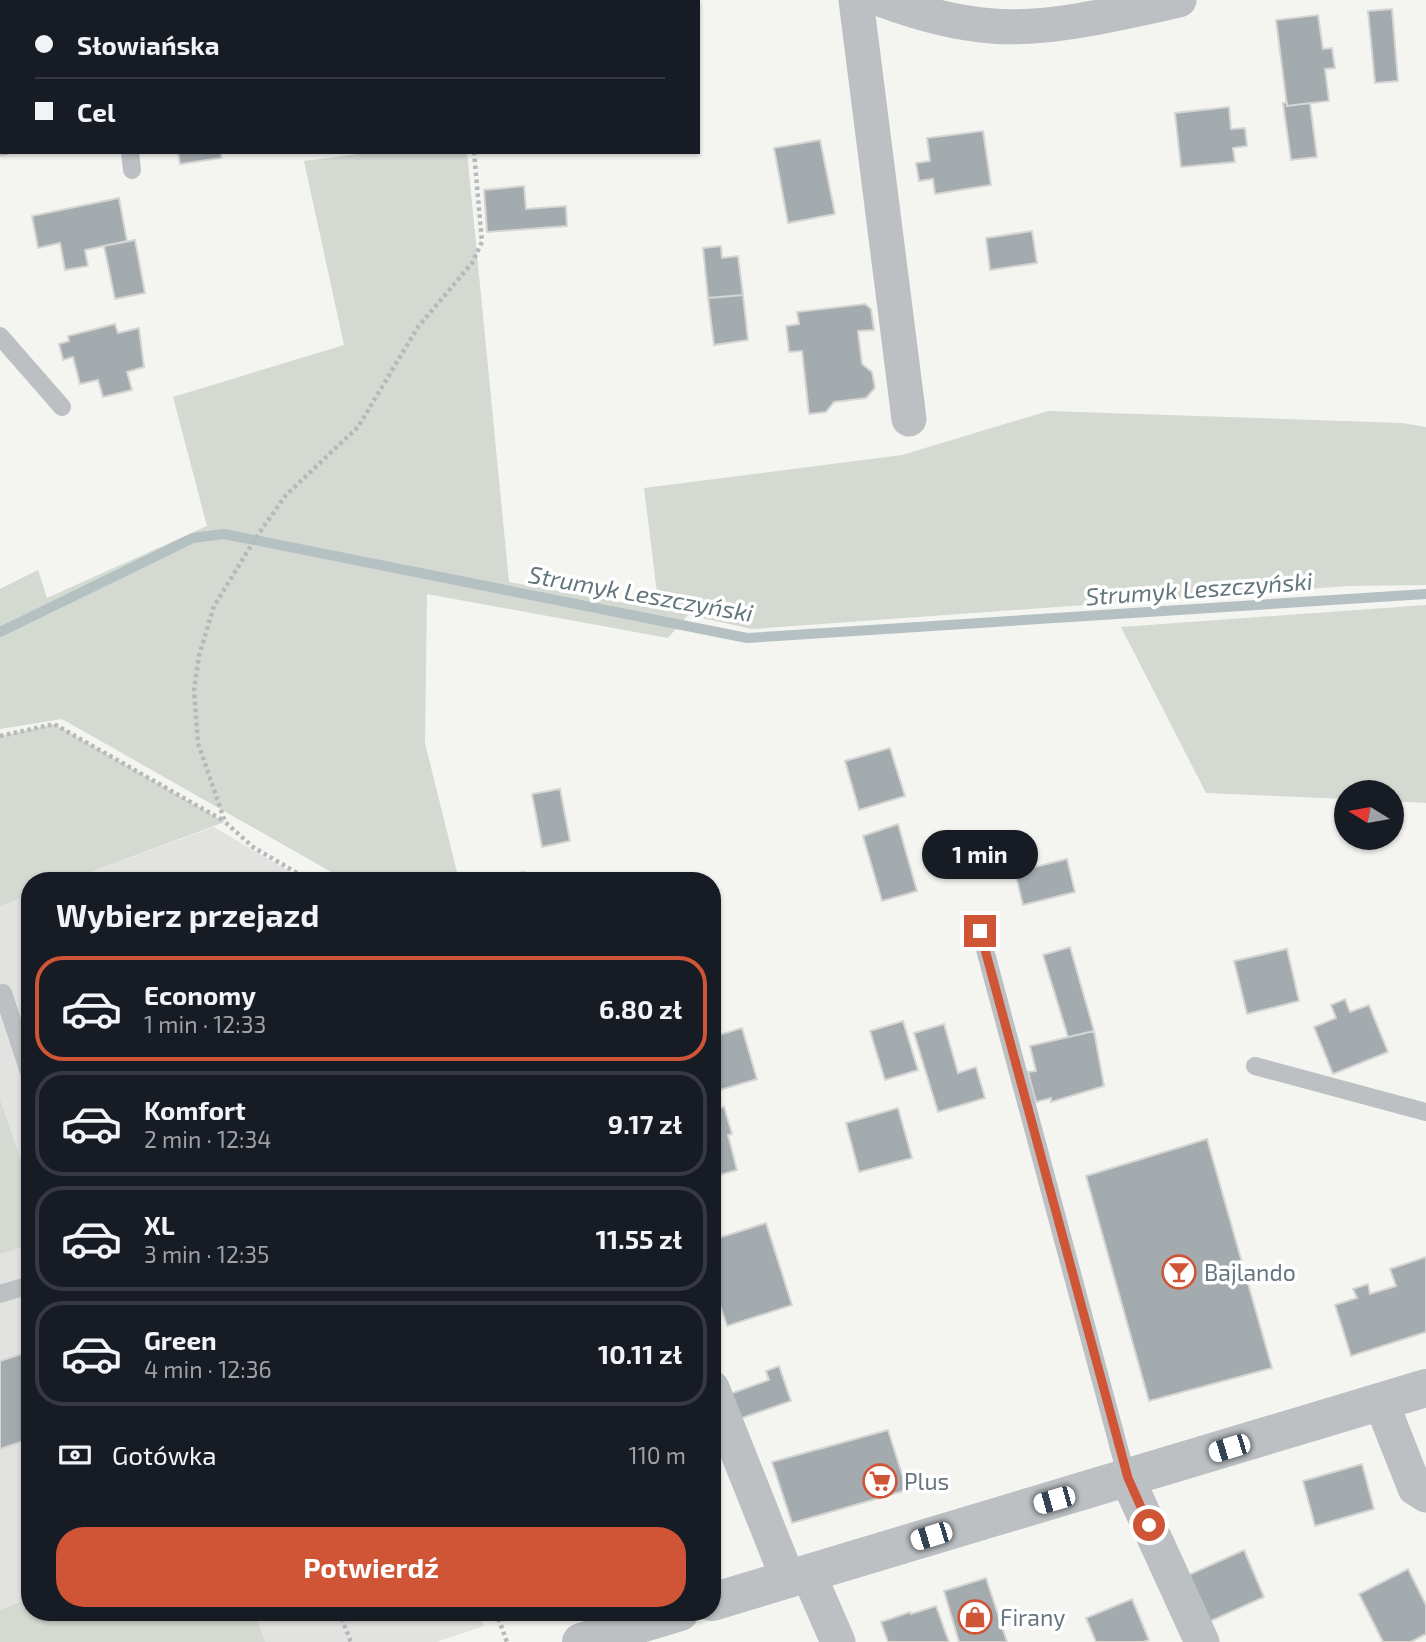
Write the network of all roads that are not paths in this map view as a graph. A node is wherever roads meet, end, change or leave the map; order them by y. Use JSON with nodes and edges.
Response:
{"nodes":[{"id":1,"x":856,"y":0,"type":"edge"},
{"id":2,"x":883,"y":0,"type":"edge"},
{"id":3,"x":1173,"y":1,"type":"edge"},
{"id":4,"x":0,"y":336,"type":"edge"},
{"id":5,"x":62,"y":407,"type":"dead end"},
{"id":6,"x":909,"y":419,"type":"dead end"},
{"id":7,"x":980,"y":931,"type":"dead end"},
{"id":8,"x":4,"y":993,"type":"dead end"},
{"id":9,"x":21,"y":1047,"type":"edge"},
{"id":10,"x":1255,"y":1066,"type":"dead end"},
{"id":11,"x":1426,"y":1112,"type":"edge"},
{"id":12,"x":21,"y":1288,"type":"edge"},
{"id":13,"x":0,"y":1294,"type":"edge"},
{"id":14,"x":1426,"y":1388,"type":"edge"},
{"id":15,"x":1381,"y":1402,"type":"junction"},
{"id":16,"x":721,"y":1408,"type":"edge"},
{"id":17,"x":1128,"y":1478,"type":"junction"},
{"id":18,"x":1426,"y":1495,"type":"edge"},
{"id":19,"x":798,"y":1576,"type":"junction"},
{"id":20,"x":721,"y":1599,"type":"edge"},
{"id":21,"x":650,"y":1621,"type":"edge"},
{"id":22,"x":581,"y":1642,"type":"edge"},
{"id":23,"x":838,"y":1642,"type":"edge"},
{"id":24,"x":1202,"y":1642,"type":"edge"}],
"edges":[{"from":1,"to":6,"type":"street"},
{"from":2,"to":3,"type":"street"},
{"from":4,"to":5,"type":"lane"},
{"from":7,"to":17,"type":"lane"},
{"from":8,"to":9,"type":"lane"},
{"from":10,"to":11,"type":"lane"},
{"from":12,"to":13,"type":"lane"},
{"from":14,"to":15,"type":"street"},
{"from":15,"to":17,"type":"street"},
{"from":15,"to":18,"type":"street"},
{"from":16,"to":19,"type":"street"},
{"from":17,"to":19,"type":"street"},
{"from":17,"to":24,"type":"street"},
{"from":19,"to":20,"type":"street"},
{"from":19,"to":23,"type":"street"},
{"from":21,"to":22,"type":"street"}]}
